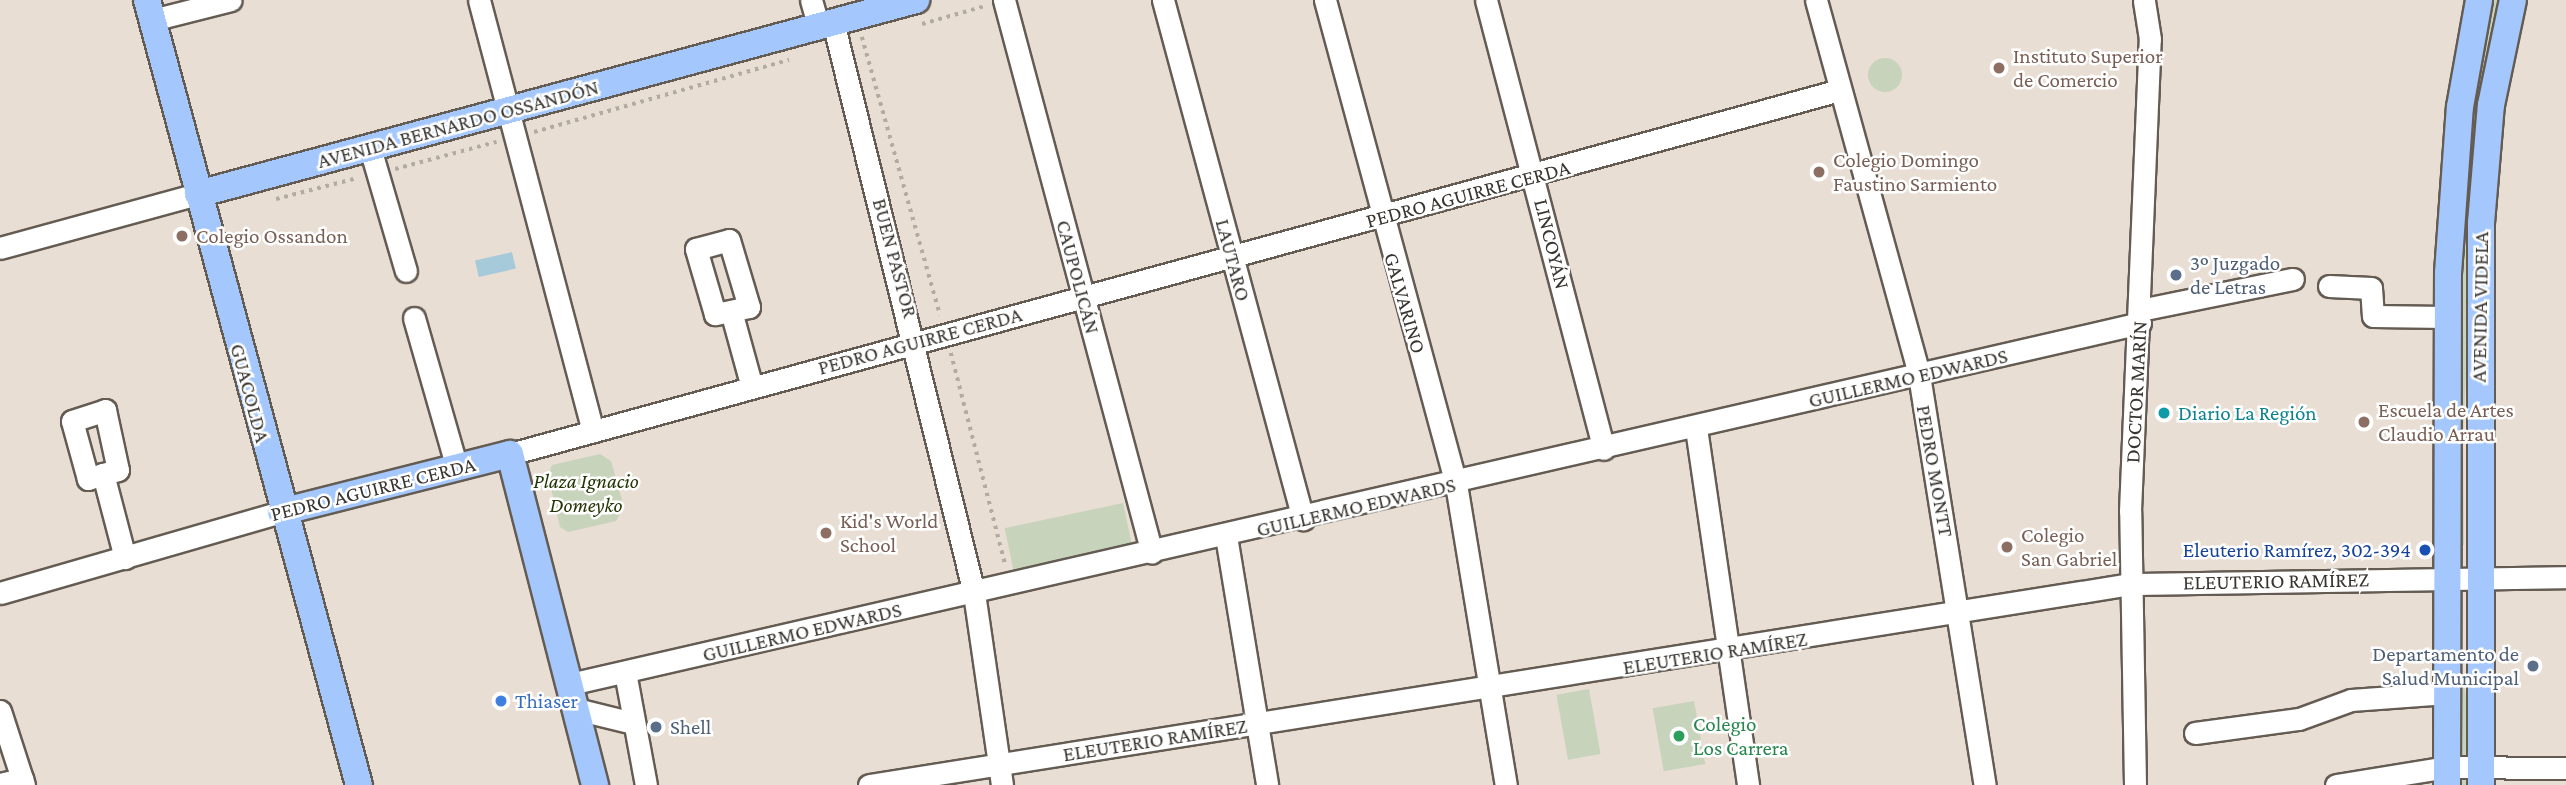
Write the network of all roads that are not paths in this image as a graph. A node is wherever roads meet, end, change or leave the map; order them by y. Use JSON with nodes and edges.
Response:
{"nodes":[{"id":1,"x":231,"y":0,"type":"edge"},
{"id":2,"x":479,"y":0,"type":"edge"},
{"id":3,"x":811,"y":0,"type":"edge"},
{"id":4,"x":916,"y":0,"type":"edge"},
{"id":5,"x":1004,"y":0,"type":"edge"},
{"id":6,"x":1163,"y":0,"type":"edge"},
{"id":7,"x":1325,"y":0,"type":"edge"},
{"id":8,"x":1486,"y":0,"type":"edge"},
{"id":9,"x":1816,"y":0,"type":"edge"},
{"id":10,"x":2144,"y":0,"type":"edge"},
{"id":11,"x":2479,"y":0,"type":"edge"},
{"id":12,"x":2513,"y":0,"type":"edge"},
{"id":13,"x":150,"y":10,"type":"edge"},
{"id":14,"x":834,"y":22,"type":"junction"},
{"id":15,"x":1840,"y":90,"type":"junction"},
{"id":16,"x":508,"y":111,"type":"junction"},
{"id":17,"x":370,"y":148,"type":"junction"},
{"id":18,"x":1535,"y":177,"type":"junction"},
{"id":19,"x":198,"y":194,"type":"junction"},
{"id":20,"x":1381,"y":218,"type":"junction"},
{"id":21,"x":0,"y":248,"type":"edge"},
{"id":22,"x":1232,"y":255,"type":"junction"},
{"id":23,"x":406,"y":271,"type":"dead end"},
{"id":24,"x":2293,"y":279,"type":"dead end"},
{"id":25,"x":2329,"y":286,"type":"dead end"},
{"id":26,"x":1084,"y":297,"type":"junction"},
{"id":27,"x":731,"y":311,"type":"dead end"},
{"id":28,"x":2140,"y":317,"type":"junction"},
{"id":29,"x":2448,"y":317,"type":"junction"},
{"id":30,"x":414,"y":318,"type":"dead end"},
{"id":31,"x":916,"y":341,"type":"junction"},
{"id":32,"x":1919,"y":375,"type":"junction"},
{"id":33,"x":752,"y":387,"type":"junction"},
{"id":34,"x":1696,"y":428,"type":"junction"},
{"id":35,"x":593,"y":431,"type":"junction"},
{"id":36,"x":1604,"y":449,"type":"junction"},
{"id":37,"x":510,"y":454,"type":"junction"},
{"id":38,"x":457,"y":468,"type":"junction"},
{"id":39,"x":103,"y":474,"type":"dead end"},
{"id":40,"x":1456,"y":484,"type":"junction"},
{"id":41,"x":281,"y":512,"type":"junction"},
{"id":42,"x":1303,"y":519,"type":"junction"},
{"id":43,"x":1226,"y":536,"type":"junction"},
{"id":44,"x":1152,"y":553,"type":"junction"},
{"id":45,"x":125,"y":558,"type":"junction"},
{"id":46,"x":2481,"y":575,"type":"junction"},
{"id":47,"x":2446,"y":577,"type":"junction"},
{"id":48,"x":2566,"y":578,"type":"edge"},
{"id":49,"x":2131,"y":584,"type":"junction"},
{"id":50,"x":0,"y":593,"type":"edge"},
{"id":51,"x":974,"y":593,"type":"junction"},
{"id":52,"x":1959,"y":614,"type":"junction"},
{"id":53,"x":1727,"y":651,"type":"junction"},
{"id":54,"x":625,"y":671,"type":"junction"},
{"id":55,"x":1490,"y":688,"type":"junction"},
{"id":56,"x":2447,"y":693,"type":"junction"},
{"id":57,"x":573,"y":696,"type":"junction"},
{"id":58,"x":0,"y":711,"type":"edge"},
{"id":59,"x":629,"y":722,"type":"junction"},
{"id":60,"x":1258,"y":724,"type":"junction"},
{"id":61,"x":2195,"y":733,"type":"dead end"},
{"id":62,"x":2566,"y":768,"type":"edge"},
{"id":63,"x":1000,"y":775,"type":"edge"},
{"id":64,"x":2447,"y":776,"type":"edge"},
{"id":65,"x":2481,"y":776,"type":"edge"},
{"id":66,"x":644,"y":780,"type":"edge"},
{"id":67,"x":23,"y":782,"type":"edge"},
{"id":68,"x":0,"y":784,"type":"edge"},
{"id":69,"x":359,"y":785,"type":"edge"},
{"id":70,"x":595,"y":785,"type":"edge"},
{"id":71,"x":624,"y":785,"type":"edge"},
{"id":72,"x":869,"y":785,"type":"edge"},
{"id":73,"x":1267,"y":785,"type":"edge"},
{"id":74,"x":1506,"y":785,"type":"edge"},
{"id":75,"x":1748,"y":785,"type":"edge"},
{"id":76,"x":1984,"y":785,"type":"edge"},
{"id":77,"x":2135,"y":785,"type":"edge"},
{"id":78,"x":2336,"y":785,"type":"edge"}],
"edges":[{"from":1,"to":13,"type":"street"},
{"from":2,"to":16,"type":"street"},
{"from":3,"to":14,"type":"street","name":"BUEN PASTOR"},
{"from":4,"to":14,"type":"main road","name":"AVENIDA BERNARDO OSSANDÓN"},
{"from":5,"to":26,"type":"street","name":"CAUPOLICÁN"},
{"from":6,"to":22,"type":"street","name":"LAUTARO"},
{"from":7,"to":20,"type":"street","name":"GALVARINO"},
{"from":8,"to":18,"type":"street","name":"LINCOYÁN"},
{"from":9,"to":15,"type":"street","name":"PEDRO MONTT"},
{"from":10,"to":28,"type":"street","name":"DOCTOR MARÍN"},
{"from":11,"to":29,"type":"main road","name":"AVENIDA VIDELA"},
{"from":12,"to":46,"type":"main road","name":"AVENIDA VIDELA"},
{"from":13,"to":19,"type":"main road","name":"GUACOLDA"},
{"from":14,"to":16,"type":"main road","name":"AVENIDA BERNARDO OSSANDÓN"},
{"from":14,"to":31,"type":"street","name":"BUEN PASTOR"},
{"from":15,"to":18,"type":"street","name":"PEDRO AGUIRRE CERDA"},
{"from":15,"to":32,"type":"street","name":"PEDRO MONTT"},
{"from":16,"to":17,"type":"main road","name":"AVENIDA BERNARDO OSSANDÓN"},
{"from":16,"to":35,"type":"street"},
{"from":17,"to":19,"type":"main road","name":"AVENIDA BERNARDO OSSANDÓN"},
{"from":17,"to":23,"type":"street"},
{"from":18,"to":20,"type":"street","name":"PEDRO AGUIRRE CERDA"},
{"from":18,"to":36,"type":"street","name":"LINCOYÁN"},
{"from":19,"to":21,"type":"street","name":"AVENIDA BERNARDO OSSANDÓN"},
{"from":19,"to":41,"type":"main road","name":"GUACOLDA"},
{"from":20,"to":22,"type":"street","name":"PEDRO AGUIRRE CERDA"},
{"from":20,"to":40,"type":"street","name":"GALVARINO"},
{"from":22,"to":26,"type":"street","name":"PEDRO AGUIRRE CERDA"},
{"from":22,"to":42,"type":"street","name":"LAUTARO"},
{"from":24,"to":28,"type":"street","name":"GUILLERMO EDWARDS"},
{"from":25,"to":29,"type":"street"},
{"from":26,"to":31,"type":"street","name":"PEDRO AGUIRRE CERDA"},
{"from":26,"to":44,"type":"street","name":"CAUPOLICÁN"},
{"from":27,"to":33,"type":"street"},
{"from":28,"to":32,"type":"street","name":"GUILLERMO EDWARDS"},
{"from":28,"to":49,"type":"street","name":"DOCTOR MARÍN"},
{"from":29,"to":47,"type":"main road","name":"AVENIDA VIDELA"},
{"from":30,"to":38,"type":"street"},
{"from":31,"to":33,"type":"street","name":"PEDRO AGUIRRE CERDA"},
{"from":31,"to":51,"type":"street","name":"BUEN PASTOR"},
{"from":32,"to":34,"type":"street","name":"GUILLERMO EDWARDS"},
{"from":32,"to":52,"type":"street","name":"PEDRO MONTT"},
{"from":33,"to":35,"type":"street","name":"PEDRO AGUIRRE CERDA"},
{"from":34,"to":36,"type":"street","name":"GUILLERMO EDWARDS"},
{"from":34,"to":53,"type":"street"},
{"from":35,"to":37,"type":"street","name":"PEDRO AGUIRRE CERDA"},
{"from":36,"to":40,"type":"street","name":"GUILLERMO EDWARDS"},
{"from":37,"to":38,"type":"main road","name":"PEDRO AGUIRRE CERDA"},
{"from":37,"to":57,"type":"main road"},
{"from":38,"to":41,"type":"main road","name":"PEDRO AGUIRRE CERDA"},
{"from":39,"to":45,"type":"street"},
{"from":40,"to":42,"type":"street","name":"GUILLERMO EDWARDS"},
{"from":40,"to":55,"type":"street","name":"GALVARINO"},
{"from":41,"to":45,"type":"street","name":"PEDRO AGUIRRE CERDA"},
{"from":41,"to":69,"type":"main road","name":"GUACOLDA"},
{"from":42,"to":43,"type":"street","name":"GUILLERMO EDWARDS"},
{"from":43,"to":44,"type":"street","name":"GUILLERMO EDWARDS"},
{"from":43,"to":60,"type":"street"},
{"from":44,"to":51,"type":"street","name":"GUILLERMO EDWARDS"},
{"from":45,"to":50,"type":"street","name":"PEDRO AGUIRRE CERDA"},
{"from":46,"to":47,"type":"street","name":"ELEUTERIO RAMÍREZ"},
{"from":46,"to":48,"type":"street","name":"ELEUTERIO RAMÍREZ"},
{"from":46,"to":65,"type":"main road","name":"AVENIDA VIDELA"},
{"from":47,"to":49,"type":"street","name":"ELEUTERIO RAMÍREZ"},
{"from":47,"to":56,"type":"main road","name":"AVENIDA VIDELA"},
{"from":49,"to":52,"type":"street","name":"ELEUTERIO RAMÍREZ"},
{"from":49,"to":77,"type":"street","name":"DOCTOR MARÍN"},
{"from":51,"to":54,"type":"street","name":"GUILLERMO EDWARDS"},
{"from":51,"to":63,"type":"street","name":"BUEN PASTOR"},
{"from":52,"to":53,"type":"street","name":"ELEUTERIO RAMÍREZ"},
{"from":52,"to":76,"type":"street","name":"PEDRO MONTT"},
{"from":53,"to":55,"type":"street","name":"ELEUTERIO RAMÍREZ"},
{"from":53,"to":75,"type":"street"},
{"from":54,"to":57,"type":"street","name":"GUILLERMO EDWARDS"},
{"from":54,"to":59,"type":"street"},
{"from":55,"to":60,"type":"street","name":"ELEUTERIO RAMÍREZ"},
{"from":55,"to":74,"type":"street","name":"GALVARINO"},
{"from":56,"to":61,"type":"street"},
{"from":56,"to":64,"type":"main road","name":"AVENIDA VIDELA"},
{"from":57,"to":59,"type":"street"},
{"from":57,"to":70,"type":"main road"},
{"from":58,"to":67,"type":"street"},
{"from":59,"to":66,"type":"street"},
{"from":60,"to":63,"type":"street","name":"ELEUTERIO RAMÍREZ"},
{"from":60,"to":73,"type":"street"},
{"from":62,"to":65,"type":"street"},
{"from":63,"to":72,"type":"street","name":"ELEUTERIO RAMÍREZ"},
{"from":64,"to":65,"type":"street"},
{"from":64,"to":78,"type":"street"},
{"from":66,"to":71,"type":"street"},
{"from":67,"to":68,"type":"street"}]}
